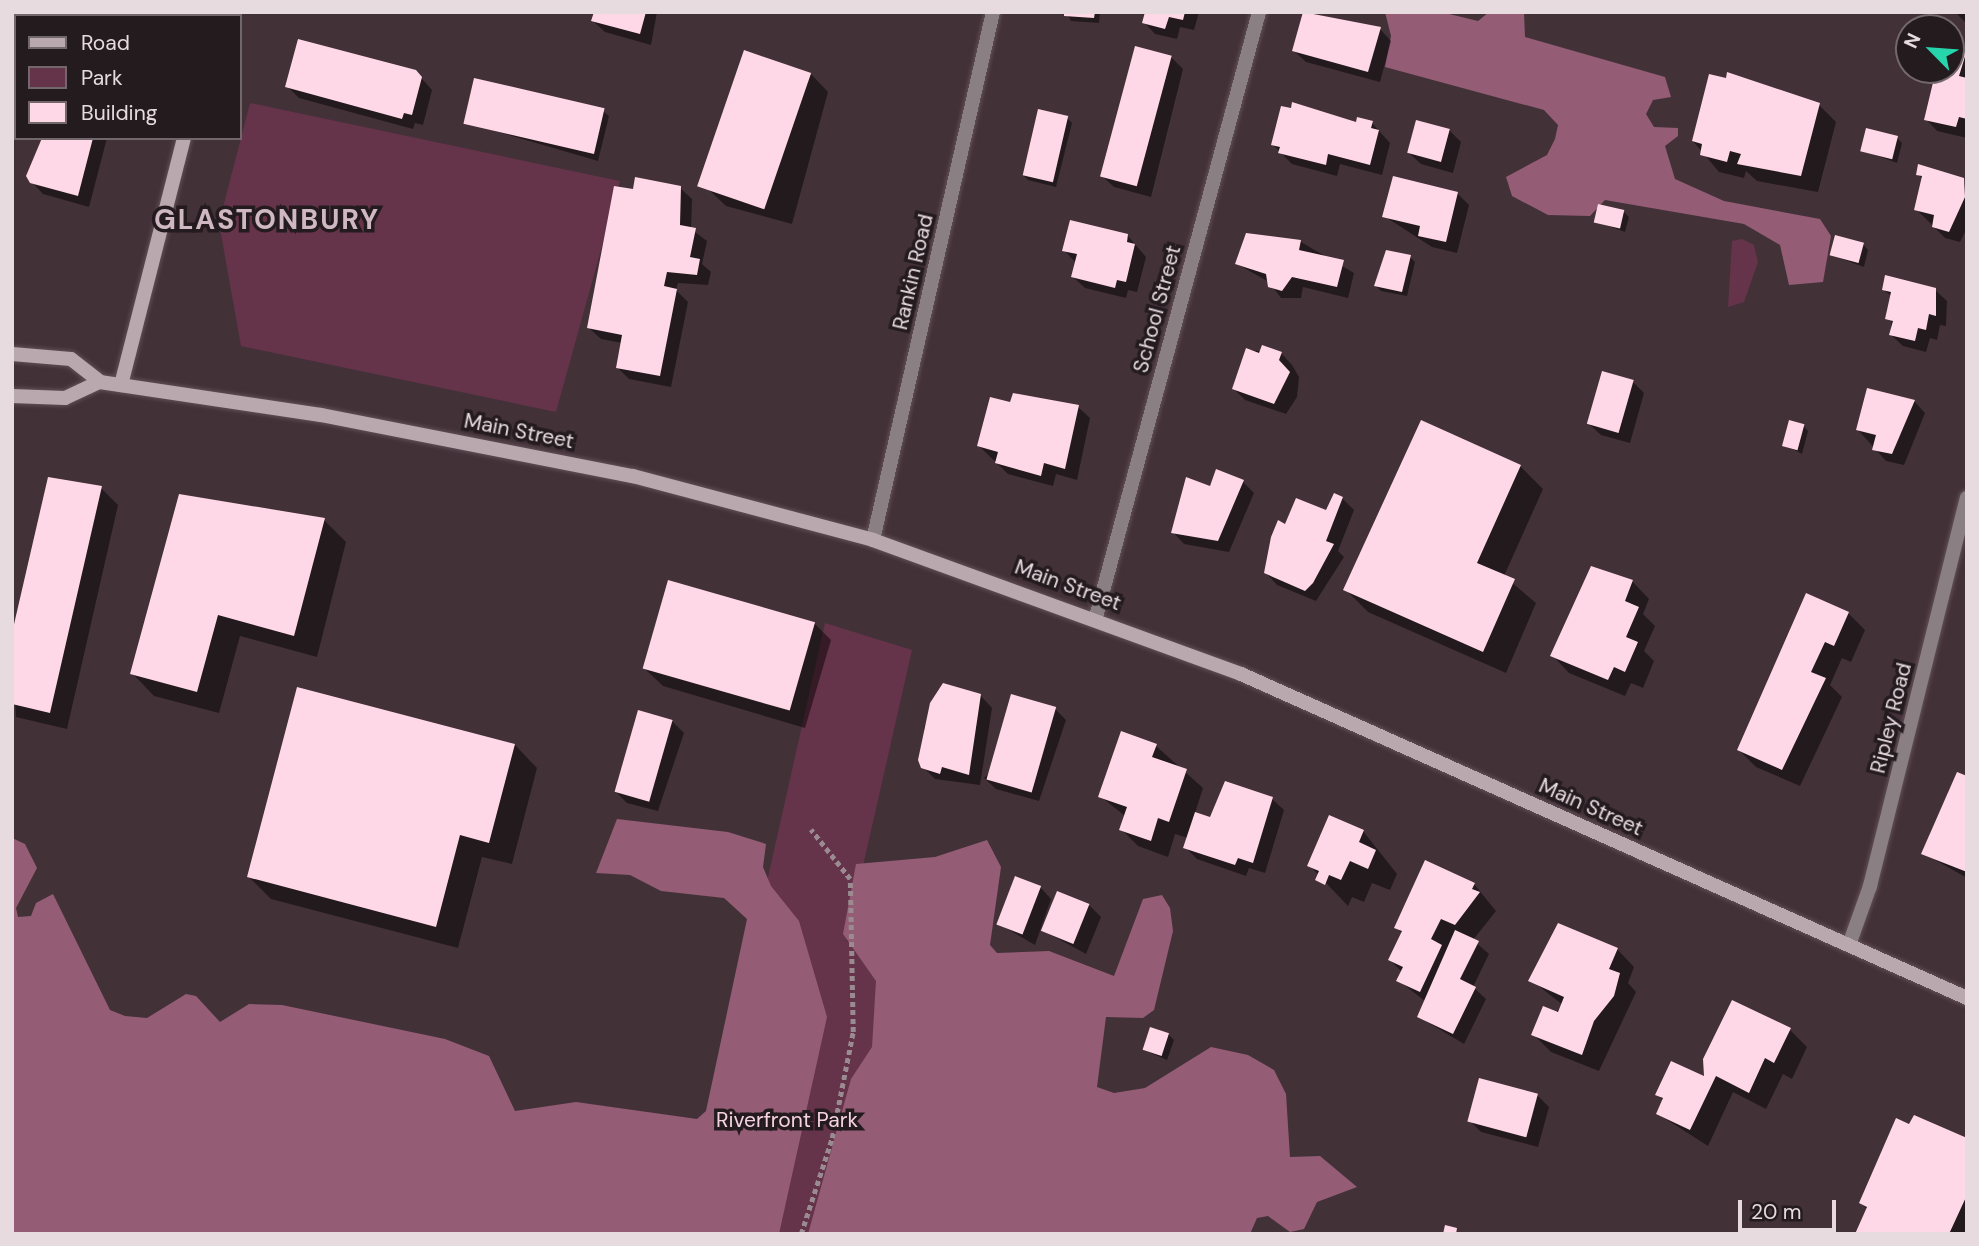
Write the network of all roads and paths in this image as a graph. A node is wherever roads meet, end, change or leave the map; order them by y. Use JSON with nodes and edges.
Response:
{"nodes":[{"id":1,"x":993,"y":12,"type":"edge"},
{"id":2,"x":1259,"y":12,"type":"edge"},
{"id":3,"x":183,"y":140,"type":"edge"},
{"id":4,"x":12,"y":354,"type":"edge"},
{"id":5,"x":100,"y":382,"type":"junction"},
{"id":6,"x":121,"y":385,"type":"junction"},
{"id":7,"x":12,"y":396,"type":"edge"},
{"id":8,"x":1967,"y":498,"type":"edge"},
{"id":9,"x":873,"y":540,"type":"junction"},
{"id":10,"x":1096,"y":617,"type":"junction"},
{"id":11,"x":811,"y":830,"type":"dead end"},
{"id":12,"x":1849,"y":945,"type":"junction"},
{"id":13,"x":1967,"y":998,"type":"edge"},
{"id":14,"x":802,"y":1234,"type":"edge"}],
"edges":[{"from":1,"to":9,"type":"street","name":"Rankin Road"},
{"from":2,"to":10,"type":"street","name":"School Street"},
{"from":3,"to":6,"type":"main road"},
{"from":4,"to":5,"type":"main road"},
{"from":5,"to":6,"type":"main road","name":"Main Street"},
{"from":5,"to":7,"type":"main road"},
{"from":6,"to":9,"type":"main road","name":"Main Street"},
{"from":8,"to":12,"type":"street","name":"Ripley Road"},
{"from":9,"to":10,"type":"main road","name":"Main Street"},
{"from":10,"to":12,"type":"main road","name":"Main Street"},
{"from":11,"to":14,"type":"path"},
{"from":12,"to":13,"type":"main road","name":"Main Street"}]}
